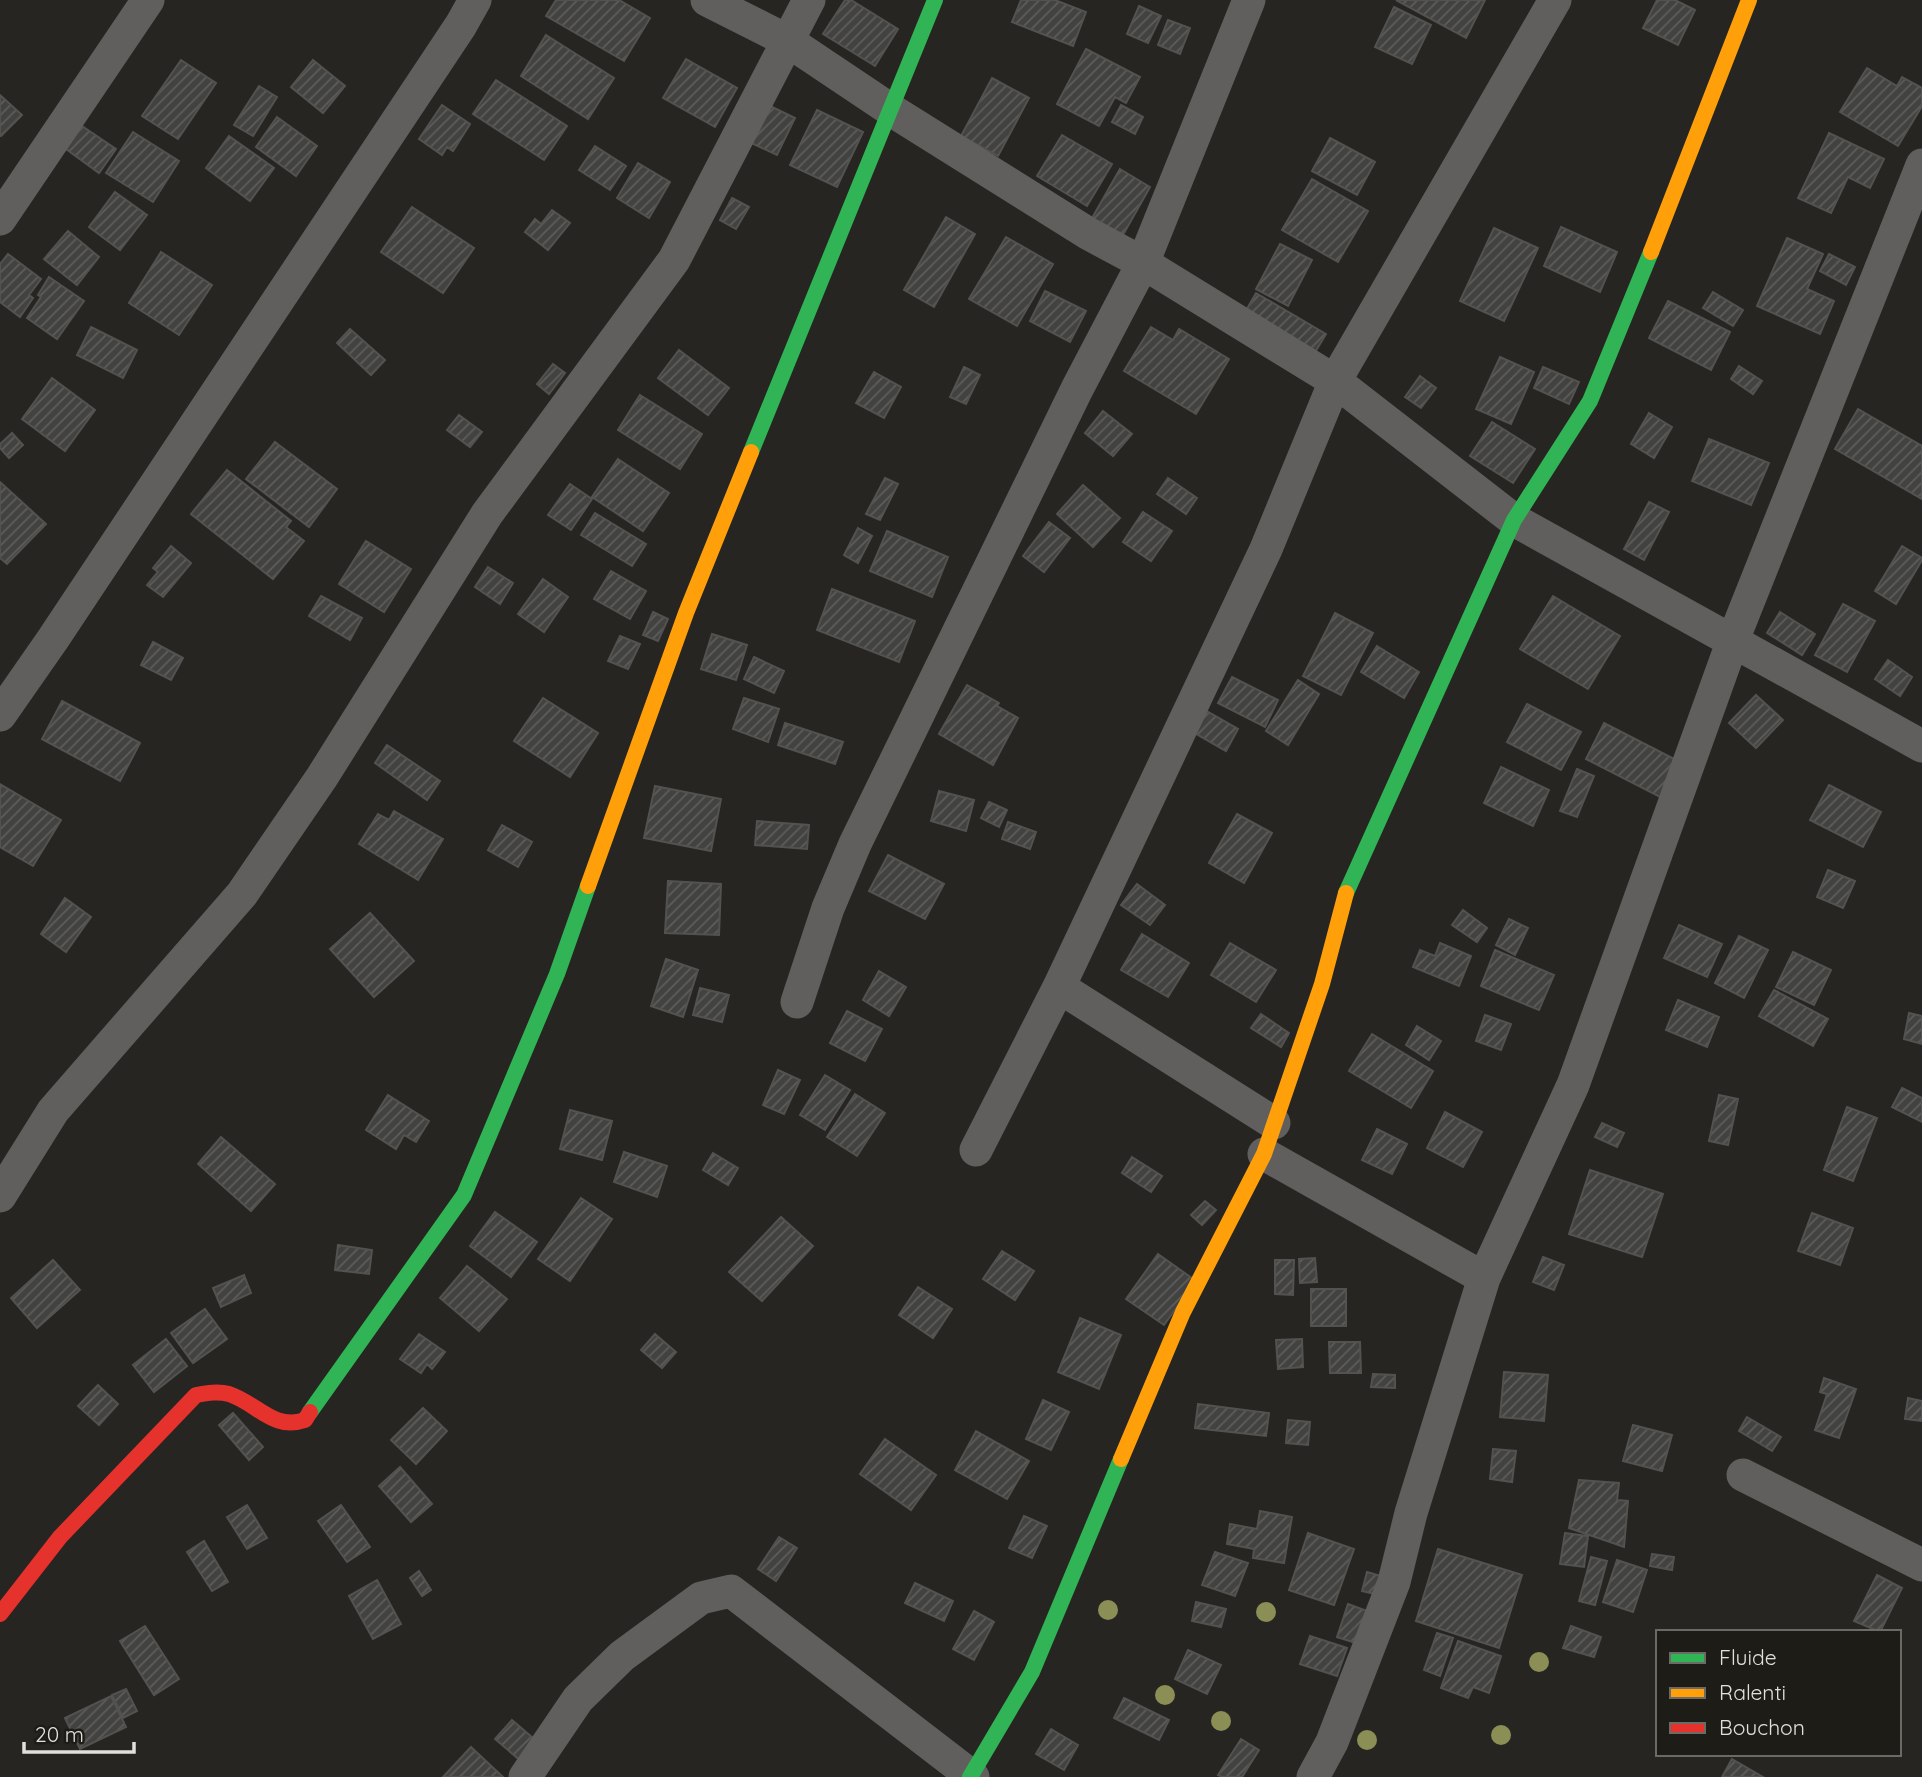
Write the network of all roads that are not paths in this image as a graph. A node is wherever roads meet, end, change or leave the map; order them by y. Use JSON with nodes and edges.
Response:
{"nodes":[{"id":1,"x":148,"y":0,"type":"edge"},
{"id":2,"x":475,"y":0,"type":"edge"},
{"id":3,"x":707,"y":0,"type":"edge"},
{"id":4,"x":809,"y":0,"type":"edge"},
{"id":5,"x":935,"y":0,"type":"edge"},
{"id":6,"x":1249,"y":0,"type":"edge"},
{"id":7,"x":1555,"y":0,"type":"edge"},
{"id":8,"x":1749,"y":0,"type":"edge"},
{"id":9,"x":788,"y":41,"type":"junction"},
{"id":10,"x":891,"y":110,"type":"junction"},
{"id":11,"x":1922,"y":165,"type":"edge"},
{"id":12,"x":0,"y":219,"type":"edge"},
{"id":13,"x":1143,"y":263,"type":"junction"},
{"id":14,"x":1335,"y":381,"type":"junction"},
{"id":15,"x":1514,"y":520,"type":"junction"},
{"id":16,"x":1733,"y":640,"type":"junction"},
{"id":17,"x":0,"y":715,"type":"edge"},
{"id":18,"x":1922,"y":746,"type":"edge"},
{"id":19,"x":1059,"y":987,"type":"junction"},
{"id":20,"x":797,"y":1002,"type":"dead end"},
{"id":21,"x":1274,"y":1122,"type":"junction"},
{"id":22,"x":976,"y":1150,"type":"dead end"},
{"id":23,"x":1264,"y":1154,"type":"junction"},
{"id":24,"x":0,"y":1196,"type":"edge"},
{"id":25,"x":1484,"y":1278,"type":"junction"},
{"id":26,"x":1743,"y":1475,"type":"dead end"},
{"id":27,"x":1922,"y":1564,"type":"edge"},
{"id":28,"x":0,"y":1614,"type":"edge"},
{"id":29,"x":525,"y":1777,"type":"edge"},
{"id":30,"x":971,"y":1777,"type":"edge"},
{"id":31,"x":1313,"y":1777,"type":"edge"}],
"edges":[{"from":1,"to":12,"type":"street"},
{"from":2,"to":17,"type":"street"},
{"from":3,"to":9,"type":"street"},
{"from":4,"to":9,"type":"street"},
{"from":5,"to":10,"type":"street"},
{"from":6,"to":13,"type":"street"},
{"from":7,"to":14,"type":"street"},
{"from":8,"to":15,"type":"street"},
{"from":9,"to":10,"type":"street"},
{"from":9,"to":24,"type":"street"},
{"from":10,"to":13,"type":"street"},
{"from":10,"to":28,"type":"street"},
{"from":11,"to":16,"type":"street"},
{"from":13,"to":14,"type":"street"},
{"from":13,"to":20,"type":"street"},
{"from":14,"to":15,"type":"street"},
{"from":14,"to":19,"type":"street"},
{"from":15,"to":16,"type":"street"},
{"from":15,"to":21,"type":"street"},
{"from":16,"to":18,"type":"street"},
{"from":16,"to":25,"type":"street"},
{"from":19,"to":21,"type":"street"},
{"from":19,"to":22,"type":"street"},
{"from":21,"to":23,"type":"street"},
{"from":23,"to":25,"type":"street"},
{"from":23,"to":30,"type":"street"},
{"from":25,"to":31,"type":"street"},
{"from":26,"to":27,"type":"street"},
{"from":29,"to":30,"type":"street"}]}
